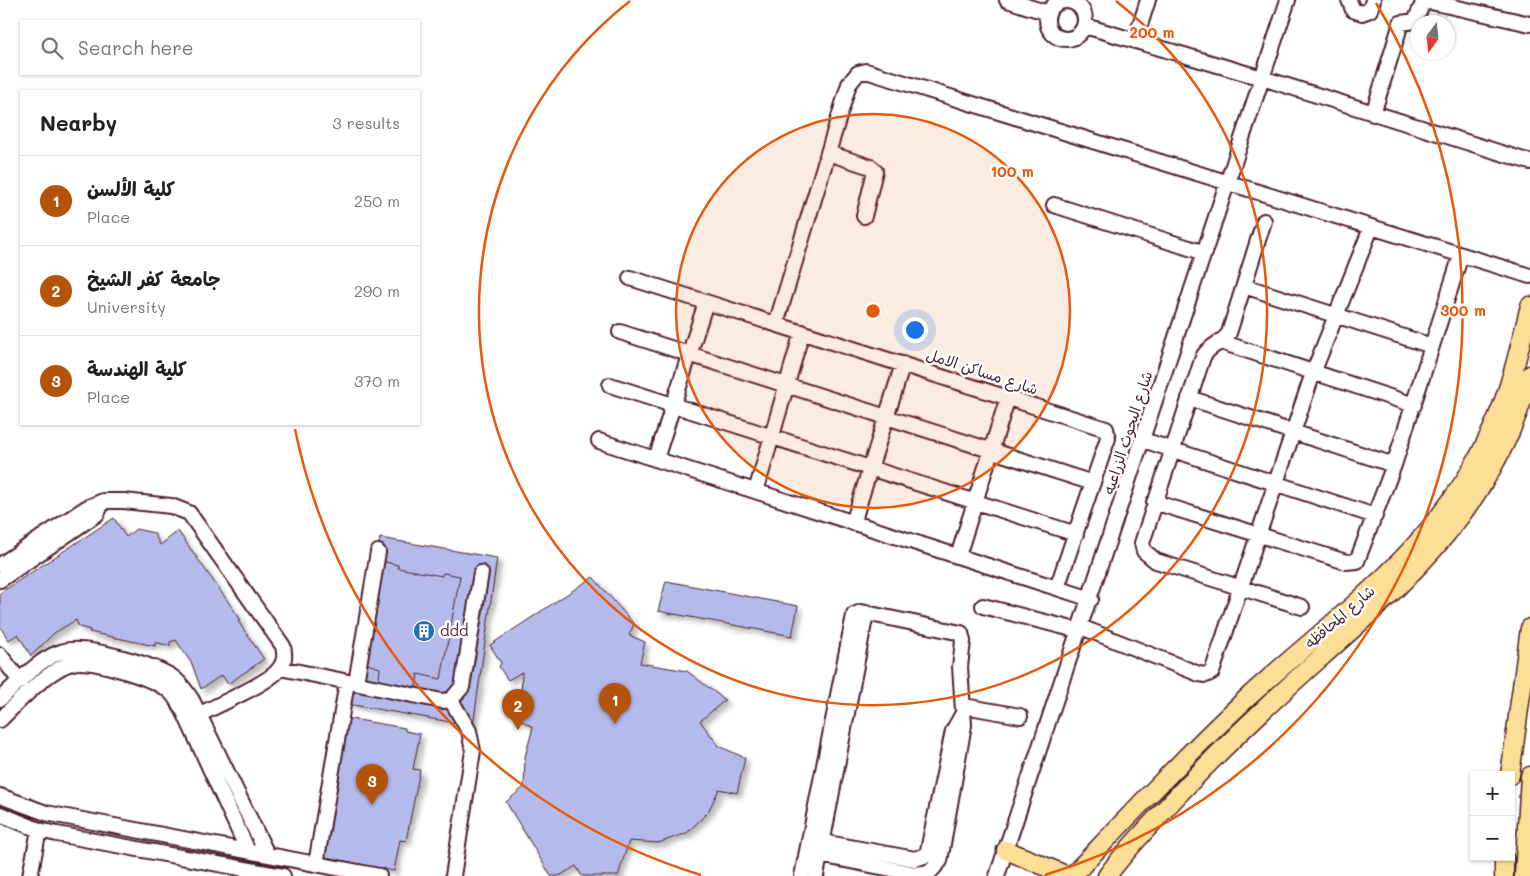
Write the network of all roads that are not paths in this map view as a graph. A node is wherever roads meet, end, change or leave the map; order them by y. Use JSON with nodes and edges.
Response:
{"nodes":[{"id":1,"x":1007,"y":0,"type":"edge"},
{"id":2,"x":1148,"y":0,"type":"edge"},
{"id":3,"x":1288,"y":0,"type":"edge"},
{"id":4,"x":1350,"y":0,"type":"edge"},
{"id":5,"x":1374,"y":0,"type":"edge"},
{"id":6,"x":1419,"y":1,"type":"edge"},
{"id":7,"x":1048,"y":13,"type":"junction"},
{"id":8,"x":1530,"y":24,"type":"edge"},
{"id":9,"x":1085,"y":26,"type":"junction"},
{"id":10,"x":1135,"y":41,"type":"junction"},
{"id":11,"x":1262,"y":78,"type":"junction"},
{"id":12,"x":1373,"y":114,"type":"junction"},
{"id":13,"x":828,"y":153,"type":"junction"},
{"id":14,"x":1530,"y":162,"type":"edge"},
{"id":15,"x":1227,"y":185,"type":"junction"},
{"id":16,"x":1054,"y":205,"type":"dead end"},
{"id":17,"x":864,"y":216,"type":"dead end"},
{"id":18,"x":1264,"y":221,"type":"dead end"},
{"id":19,"x":1371,"y":228,"type":"junction"},
{"id":20,"x":1205,"y":253,"type":"junction"},
{"id":21,"x":1460,"y":255,"type":"junction"},
{"id":22,"x":1530,"y":276,"type":"edge"},
{"id":23,"x":630,"y":278,"type":"dead end"},
{"id":24,"x":1244,"y":286,"type":"junction"},
{"id":25,"x":706,"y":302,"type":"junction"},
{"id":26,"x":1530,"y":306,"type":"edge"},
{"id":27,"x":1336,"y":315,"type":"junction"},
{"id":28,"x":776,"y":324,"type":"junction"},
{"id":29,"x":620,"y":332,"type":"dead end"},
{"id":30,"x":802,"y":332,"type":"junction"},
{"id":31,"x":1221,"y":342,"type":"junction"},
{"id":32,"x":1432,"y":346,"type":"junction"},
{"id":33,"x":689,"y":354,"type":"junction"},
{"id":34,"x":903,"y":364,"type":"junction"},
{"id":35,"x":1313,"y":373,"type":"junction"},
{"id":36,"x":1530,"y":375,"type":"edge"},
{"id":37,"x":610,"y":385,"type":"dead end"},
{"id":38,"x":787,"y":385,"type":"junction"},
{"id":39,"x":1008,"y":397,"type":"junction"},
{"id":40,"x":1189,"y":398,"type":"junction"},
{"id":41,"x":673,"y":405,"type":"junction"},
{"id":42,"x":1414,"y":405,"type":"junction"},
{"id":43,"x":886,"y":417,"type":"junction"},
{"id":44,"x":1293,"y":432,"type":"junction"},
{"id":45,"x":772,"y":437,"type":"junction"},
{"id":46,"x":1143,"y":440,"type":"junction"},
{"id":47,"x":599,"y":441,"type":"dead end"},
{"id":48,"x":1172,"y":449,"type":"junction"},
{"id":49,"x":991,"y":450,"type":"junction"},
{"id":50,"x":656,"y":459,"type":"junction"},
{"id":51,"x":1394,"y":465,"type":"junction"},
{"id":52,"x":870,"y":468,"type":"junction"},
{"id":53,"x":1093,"y":483,"type":"junction"},
{"id":54,"x":1276,"y":483,"type":"junction"},
{"id":55,"x":756,"y":491,"type":"junction"},
{"id":56,"x":103,"y":501,"type":"junction"},
{"id":57,"x":975,"y":501,"type":"junction"},
{"id":58,"x":1154,"y":502,"type":"junction"},
{"id":59,"x":1375,"y":516,"type":"junction"},
{"id":60,"x":854,"y":523,"type":"junction"},
{"id":61,"x":1076,"y":534,"type":"junction"},
{"id":62,"x":1259,"y":534,"type":"junction"},
{"id":63,"x":378,"y":552,"type":"dead end"},
{"id":64,"x":958,"y":556,"type":"junction"},
{"id":65,"x":0,"y":565,"type":"edge"},
{"id":66,"x":481,"y":573,"type":"dead end"},
{"id":67,"x":0,"y":580,"type":"edge"},
{"id":68,"x":1057,"y":588,"type":"junction"},
{"id":69,"x":1242,"y":588,"type":"junction"},
{"id":70,"x":1091,"y":599,"type":"junction"},
{"id":71,"x":983,"y":606,"type":"dead end"},
{"id":72,"x":1302,"y":607,"type":"dead end"},
{"id":73,"x":866,"y":613,"type":"junction"},
{"id":74,"x":1530,"y":628,"type":"edge"},
{"id":75,"x":1081,"y":629,"type":"junction"},
{"id":76,"x":0,"y":655,"type":"edge"},
{"id":77,"x":280,"y":668,"type":"junction"},
{"id":78,"x":20,"y":681,"type":"junction"},
{"id":79,"x":352,"y":683,"type":"junction"},
{"id":80,"x":0,"y":699,"type":"edge"},
{"id":81,"x":451,"y":700,"type":"junction"},
{"id":82,"x":963,"y":709,"type":"junction"},
{"id":83,"x":200,"y":714,"type":"junction"},
{"id":84,"x":1020,"y":716,"type":"dead end"},
{"id":85,"x":0,"y":720,"type":"edge"},
{"id":86,"x":1511,"y":771,"type":"edge"},
{"id":87,"x":1530,"y":776,"type":"edge"},
{"id":88,"x":0,"y":796,"type":"edge"},
{"id":89,"x":0,"y":814,"type":"edge"},
{"id":90,"x":39,"y":830,"type":"junction"},
{"id":91,"x":821,"y":848,"type":"junction"},
{"id":92,"x":1006,"y":850,"type":"junction"},
{"id":93,"x":248,"y":851,"type":"junction"},
{"id":94,"x":267,"y":854,"type":"junction"},
{"id":95,"x":924,"y":858,"type":"junction"},
{"id":96,"x":1504,"y":861,"type":"edge"},
{"id":97,"x":316,"y":864,"type":"junction"},
{"id":98,"x":243,"y":872,"type":"edge"},
{"id":99,"x":930,"y":874,"type":"edge"},
{"id":100,"x":30,"y":876,"type":"edge"},
{"id":101,"x":283,"y":876,"type":"edge"},
{"id":102,"x":378,"y":876,"type":"edge"},
{"id":103,"x":453,"y":876,"type":"edge"},
{"id":104,"x":802,"y":876,"type":"edge"},
{"id":105,"x":816,"y":876,"type":"edge"},
{"id":106,"x":997,"y":876,"type":"edge"},
{"id":107,"x":1068,"y":876,"type":"edge"},
{"id":108,"x":1072,"y":876,"type":"edge"},
{"id":109,"x":1107,"y":876,"type":"edge"},
{"id":110,"x":1504,"y":876,"type":"edge"},
{"id":111,"x":1524,"y":876,"type":"edge"}],
"edges":[{"from":1,"to":7,"type":"street"},
{"from":2,"to":10,"type":"street"},
{"from":3,"to":11,"type":"street","name":"شارع البحوث الزراعيه"},
{"from":4,"to":5,"type":"street"},
{"from":6,"to":8,"type":"street"},
{"from":6,"to":12,"type":"street"},
{"from":7,"to":9,"type":"street"},
{"from":7,"to":9,"type":"street"},
{"from":9,"to":10,"type":"street"},
{"from":10,"to":11,"type":"street"},
{"from":11,"to":12,"type":"street"},
{"from":11,"to":15,"type":"street","name":"شارع البحوث الزراعيه"},
{"from":12,"to":14,"type":"street"},
{"from":13,"to":15,"type":"street"},
{"from":13,"to":17,"type":"street"},
{"from":13,"to":28,"type":"street"},
{"from":15,"to":19,"type":"street"},
{"from":15,"to":20,"type":"street","name":"شارع البحوث الزراعيه"},
{"from":16,"to":20,"type":"street"},
{"from":18,"to":24,"type":"street"},
{"from":19,"to":21,"type":"street"},
{"from":19,"to":27,"type":"street"},
{"from":20,"to":46,"type":"street","name":"شارع البحوث الزراعيه"},
{"from":21,"to":22,"type":"street"},
{"from":21,"to":32,"type":"street"},
{"from":23,"to":25,"type":"street","name":"شارع مساكن الامل"},
{"from":24,"to":27,"type":"street"},
{"from":24,"to":31,"type":"street"},
{"from":25,"to":28,"type":"street","name":"شارع مساكن الامل"},
{"from":25,"to":33,"type":"street"},
{"from":26,"to":108,"type":"main road","name":"شارع المحافظه"},
{"from":27,"to":32,"type":"street"},
{"from":27,"to":35,"type":"street"},
{"from":28,"to":30,"type":"street","name":"شارع مساكن الامل"},
{"from":29,"to":33,"type":"street"},
{"from":30,"to":34,"type":"street","name":"شارع مساكن الامل"},
{"from":30,"to":38,"type":"street"},
{"from":31,"to":35,"type":"street"},
{"from":31,"to":40,"type":"street"},
{"from":32,"to":42,"type":"street"},
{"from":33,"to":38,"type":"street"},
{"from":33,"to":41,"type":"street"},
{"from":34,"to":39,"type":"street","name":"شارع مساكن الامل"},
{"from":34,"to":43,"type":"street"},
{"from":35,"to":42,"type":"street"},
{"from":35,"to":44,"type":"street"},
{"from":36,"to":109,"type":"main road","name":"شارع المحافظه"},
{"from":37,"to":41,"type":"street"},
{"from":38,"to":43,"type":"street"},
{"from":38,"to":45,"type":"street"},
{"from":39,"to":49,"type":"street"},
{"from":39,"to":53,"type":"street","name":"شارع مساكن الامل"},
{"from":40,"to":44,"type":"street"},
{"from":40,"to":48,"type":"street"},
{"from":41,"to":45,"type":"street"},
{"from":41,"to":50,"type":"street"},
{"from":42,"to":51,"type":"street"},
{"from":43,"to":49,"type":"street"},
{"from":43,"to":52,"type":"street"},
{"from":44,"to":51,"type":"street"},
{"from":44,"to":54,"type":"street"},
{"from":45,"to":52,"type":"street"},
{"from":45,"to":55,"type":"street"},
{"from":46,"to":48,"type":"street"},
{"from":46,"to":70,"type":"street","name":"شارع البحوث الزراعيه"},
{"from":47,"to":50,"type":"street"},
{"from":48,"to":54,"type":"street"},
{"from":48,"to":58,"type":"street"},
{"from":49,"to":53,"type":"street"},
{"from":49,"to":57,"type":"street"},
{"from":50,"to":55,"type":"street"},
{"from":51,"to":59,"type":"street"},
{"from":52,"to":57,"type":"street"},
{"from":52,"to":60,"type":"street"},
{"from":53,"to":61,"type":"street","name":"شارع مساكن الامل"},
{"from":54,"to":59,"type":"street"},
{"from":54,"to":62,"type":"street"},
{"from":55,"to":60,"type":"street"},
{"from":56,"to":65,"type":"street"},
{"from":56,"to":67,"type":"street"},
{"from":56,"to":77,"type":"street"},
{"from":57,"to":61,"type":"street"},
{"from":57,"to":64,"type":"street"},
{"from":58,"to":62,"type":"street"},
{"from":58,"to":69,"type":"street"},
{"from":59,"to":62,"type":"street"},
{"from":60,"to":64,"type":"street"},
{"from":61,"to":68,"type":"street","name":"شارع مساكن الامل"},
{"from":62,"to":69,"type":"street"},
{"from":63,"to":79,"type":"street"},
{"from":64,"to":68,"type":"street"},
{"from":66,"to":81,"type":"street"},
{"from":68,"to":70,"type":"street"},
{"from":69,"to":72,"type":"street"},
{"from":69,"to":75,"type":"street"},
{"from":70,"to":75,"type":"street","name":"شارع البحوث الزراعيه"},
{"from":71,"to":75,"type":"street"},
{"from":73,"to":82,"type":"street"},
{"from":73,"to":91,"type":"street"},
{"from":73,"to":104,"type":"street"},
{"from":74,"to":86,"type":"main road"},
{"from":75,"to":92,"type":"street","name":"شارع البحوث الزراعيه"},
{"from":76,"to":78,"type":"street"},
{"from":77,"to":79,"type":"street"},
{"from":77,"to":83,"type":"street"},
{"from":78,"to":80,"type":"street"},
{"from":78,"to":83,"type":"street"},
{"from":79,"to":81,"type":"street"},
{"from":79,"to":97,"type":"street"},
{"from":81,"to":103,"type":"street"},
{"from":82,"to":84,"type":"street"},
{"from":82,"to":95,"type":"street"},
{"from":82,"to":99,"type":"street"},
{"from":83,"to":94,"type":"street"},
{"from":85,"to":93,"type":"street"},
{"from":87,"to":111,"type":"main road"},
{"from":88,"to":93,"type":"street"},
{"from":89,"to":90,"type":"street"},
{"from":90,"to":98,"type":"street"},
{"from":90,"to":100,"type":"street"},
{"from":91,"to":95,"type":"street"},
{"from":91,"to":99,"type":"street"},
{"from":91,"to":105,"type":"street"},
{"from":92,"to":106,"type":"street","name":"شارع البحوث الزراعيه"},
{"from":92,"to":107,"type":"main road"},
{"from":93,"to":94,"type":"street"},
{"from":94,"to":97,"type":"street"},
{"from":95,"to":99,"type":"street"},
{"from":96,"to":110,"type":"main road"},
{"from":97,"to":102,"type":"street"},
{"from":98,"to":101,"type":"street"}]}
